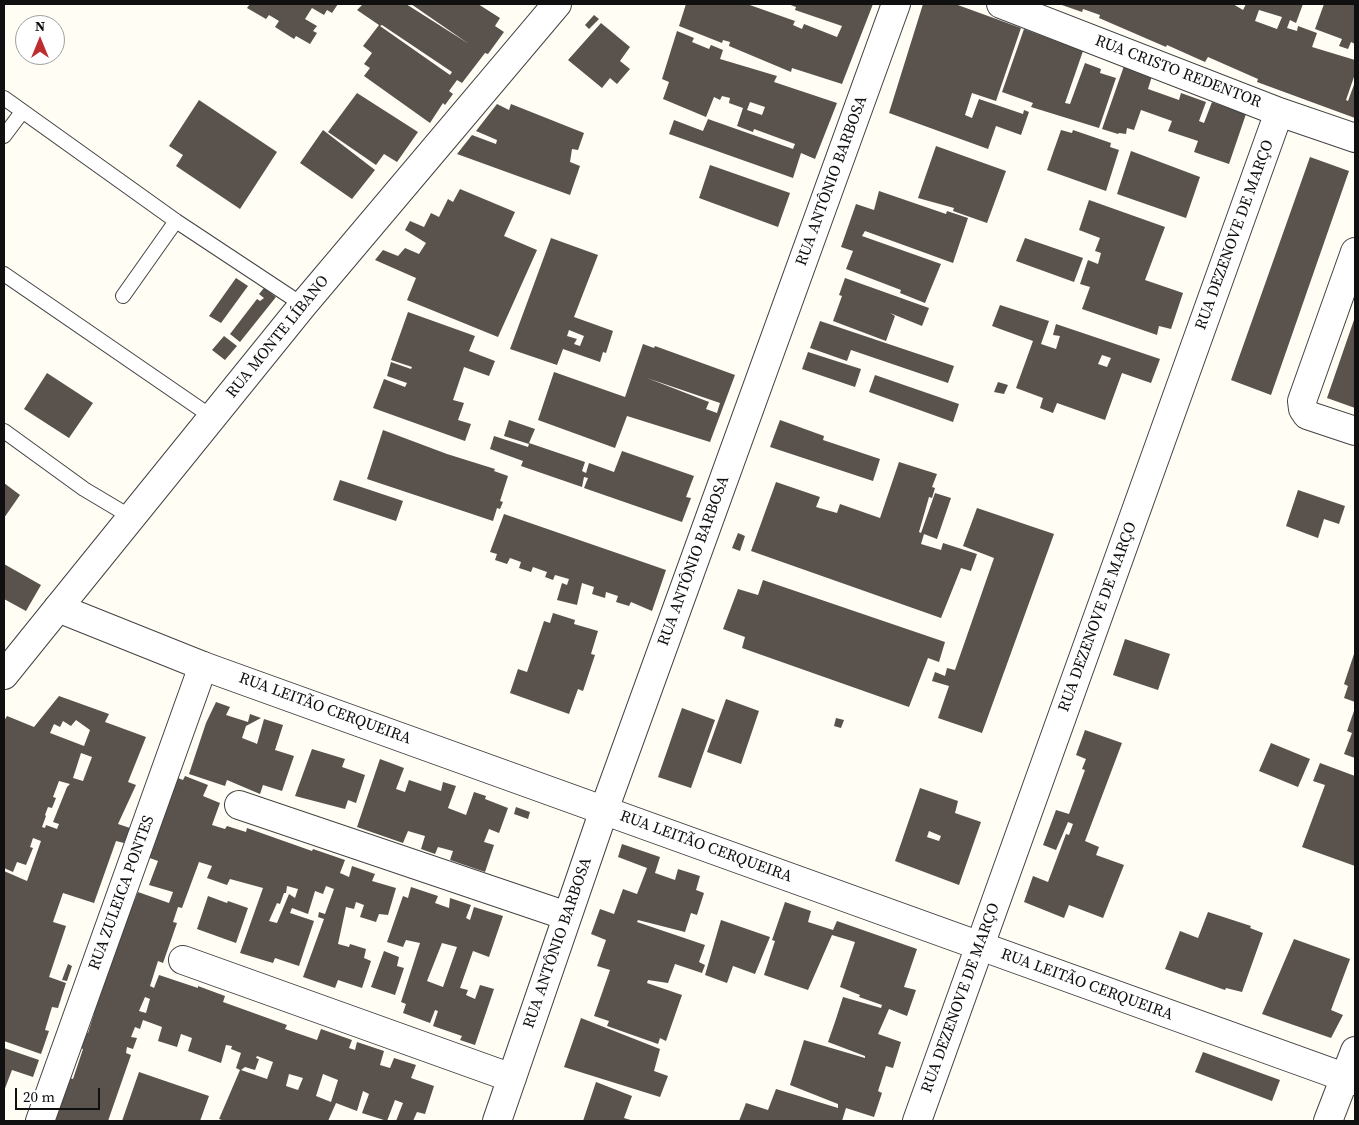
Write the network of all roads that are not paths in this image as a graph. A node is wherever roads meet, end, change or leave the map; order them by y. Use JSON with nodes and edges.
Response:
{"nodes":[{"id":1,"x":896,"y":4,"type":"edge"},
{"id":2,"x":1001,"y":4,"type":"edge"},
{"id":3,"x":555,"y":5,"type":"edge"},
{"id":4,"x":4,"y":98,"type":"edge"},
{"id":5,"x":22,"y":112,"type":"junction"},
{"id":6,"x":1279,"y":112,"type":"junction"},
{"id":7,"x":4,"y":136,"type":"edge"},
{"id":8,"x":1355,"y":138,"type":"edge"},
{"id":9,"x":176,"y":221,"type":"junction"},
{"id":10,"x":1355,"y":252,"type":"edge"},
{"id":11,"x":4,"y":274,"type":"edge"},
{"id":12,"x":123,"y":296,"type":"dead end"},
{"id":13,"x":303,"y":305,"type":"junction"},
{"id":14,"x":212,"y":417,"type":"junction"},
{"id":15,"x":4,"y":431,"type":"edge"},
{"id":16,"x":1355,"y":431,"type":"edge"},
{"id":17,"x":131,"y":518,"type":"junction"},
{"id":18,"x":58,"y":608,"type":"junction"},
{"id":19,"x":203,"y":666,"type":"junction"},
{"id":20,"x":4,"y":675,"type":"edge"},
{"id":21,"x":239,"y":805,"type":"dead end"},
{"id":22,"x":604,"y":810,"type":"junction"},
{"id":23,"x":568,"y":916,"type":"junction"},
{"id":24,"x":980,"y":946,"type":"junction"},
{"id":25,"x":183,"y":960,"type":"dead end"},
{"id":26,"x":1355,"y":1051,"type":"edge"},
{"id":27,"x":512,"y":1078,"type":"junction"},
{"id":28,"x":1351,"y":1079,"type":"edge"},
{"id":29,"x":40,"y":1121,"type":"edge"},
{"id":30,"x":497,"y":1121,"type":"edge"},
{"id":31,"x":917,"y":1121,"type":"edge"},
{"id":32,"x":1328,"y":1121,"type":"edge"}],
"edges":[{"from":1,"to":22,"type":"street","name":"RUA ANTÔNIO BARBOSA"},
{"from":2,"to":6,"type":"street","name":"RUA CRISTO REDENTOR"},
{"from":3,"to":13,"type":"street","name":"RUA MONTE LÍBANO"},
{"from":4,"to":5,"type":"lane"},
{"from":5,"to":7,"type":"lane"},
{"from":5,"to":9,"type":"lane"},
{"from":6,"to":8,"type":"street","name":"RUA CRISTO REDENTOR"},
{"from":6,"to":24,"type":"street","name":"RUA DEZENOVE DE MARÇO"},
{"from":9,"to":12,"type":"lane"},
{"from":9,"to":13,"type":"lane"},
{"from":10,"to":16,"type":"street"},
{"from":11,"to":14,"type":"lane"},
{"from":13,"to":14,"type":"street","name":"RUA MONTE LÍBANO"},
{"from":14,"to":17,"type":"street","name":"RUA MONTE LÍBANO"},
{"from":15,"to":17,"type":"lane"},
{"from":17,"to":18,"type":"street","name":"RUA MONTE LÍBANO"},
{"from":18,"to":19,"type":"street","name":"RUA LEITÃO CERQUEIRA"},
{"from":18,"to":20,"type":"street","name":"RUA MONTE LÍBANO"},
{"from":19,"to":22,"type":"street","name":"RUA LEITÃO CERQUEIRA"},
{"from":19,"to":29,"type":"street","name":"RUA ZULEICA PONTES"},
{"from":21,"to":23,"type":"street"},
{"from":22,"to":23,"type":"street","name":"RUA ANTÔNIO BARBOSA"},
{"from":22,"to":24,"type":"street","name":"RUA LEITÃO CERQUEIRA"},
{"from":23,"to":27,"type":"street","name":"RUA ANTÔNIO BARBOSA"},
{"from":24,"to":28,"type":"street","name":"RUA LEITÃO CERQUEIRA"},
{"from":24,"to":31,"type":"street","name":"RUA DEZENOVE DE MARÇO"},
{"from":25,"to":27,"type":"street"},
{"from":26,"to":28,"type":"street"},
{"from":27,"to":30,"type":"street","name":"RUA ANTÔNIO BARBOSA"},
{"from":28,"to":32,"type":"street"}]}
